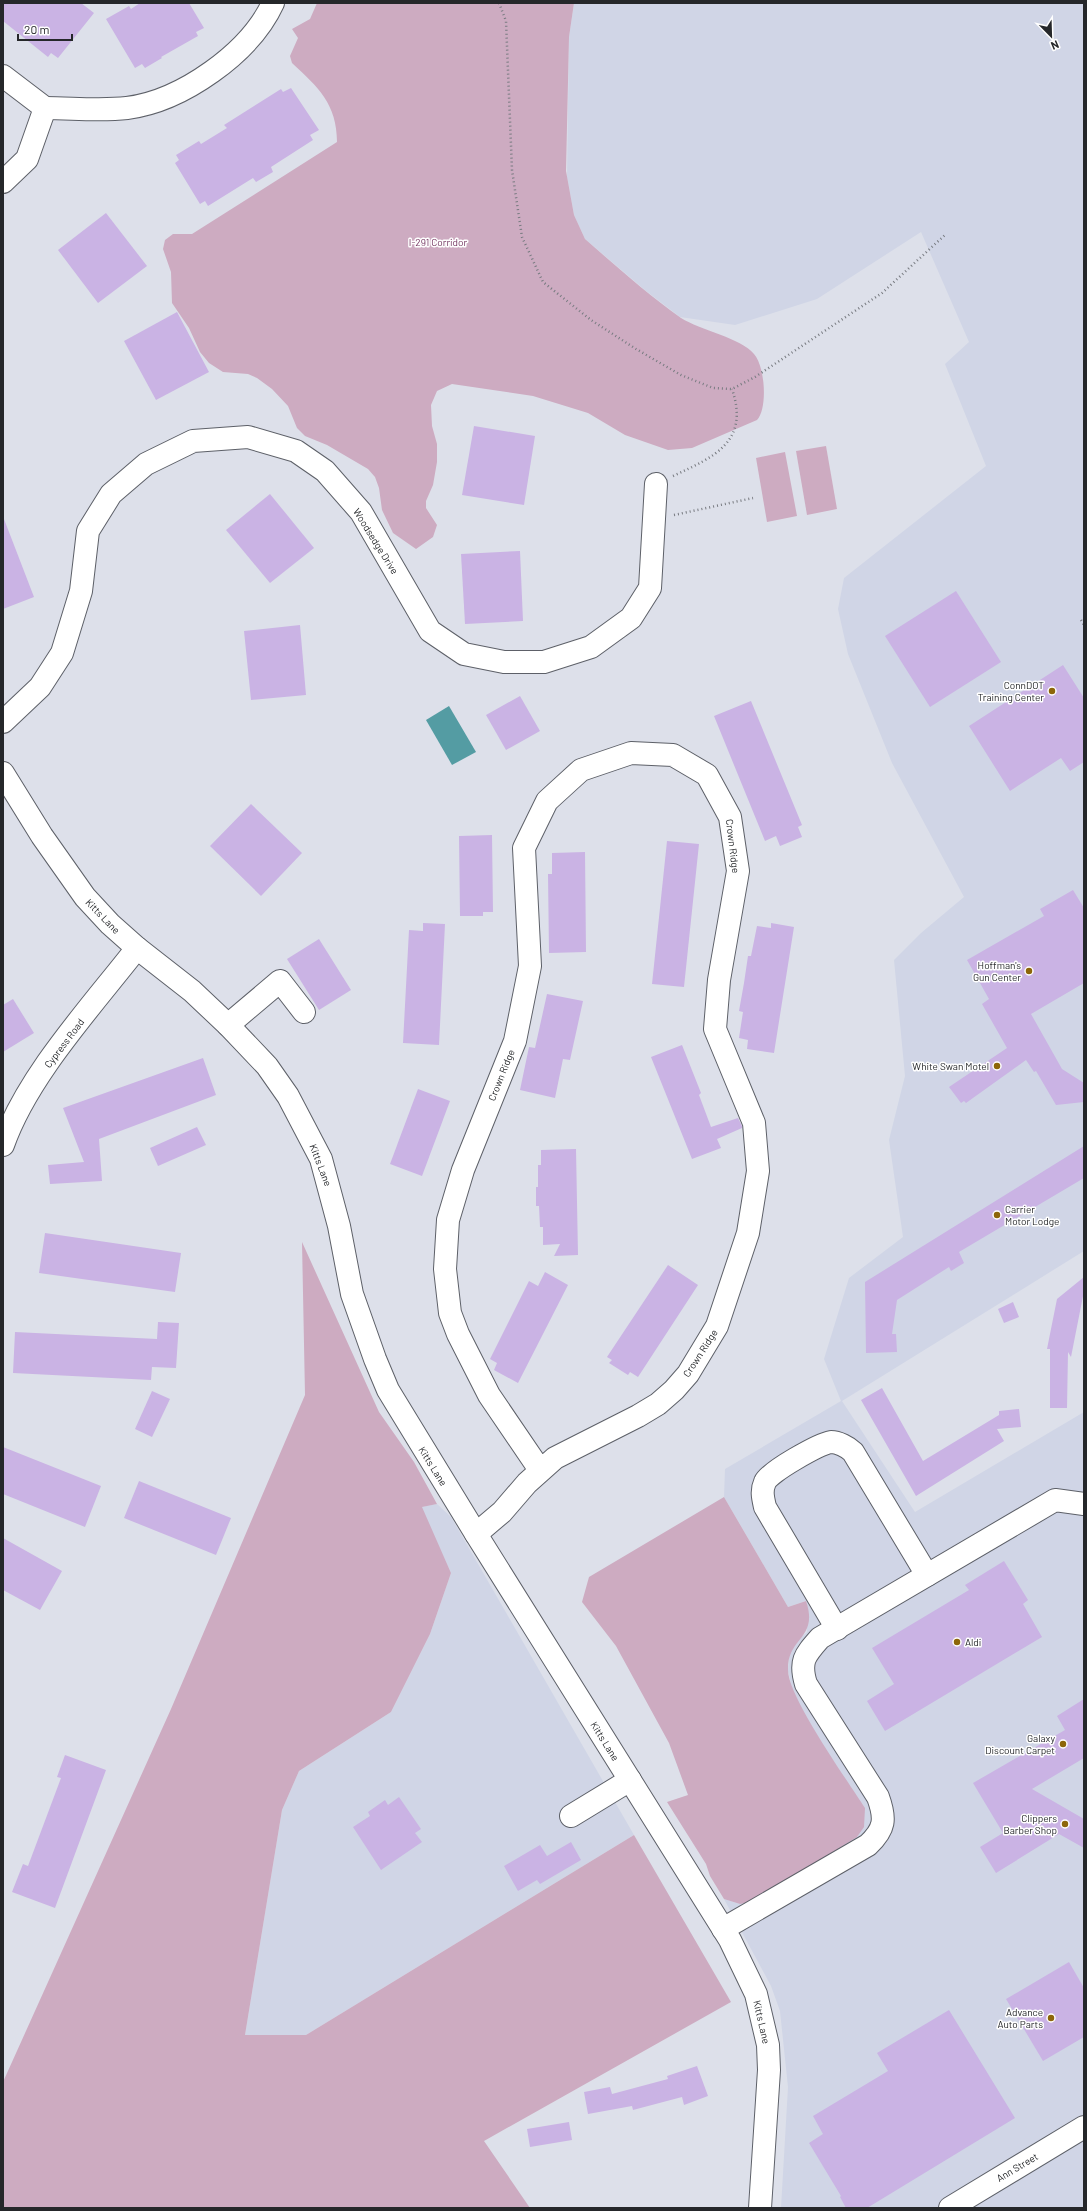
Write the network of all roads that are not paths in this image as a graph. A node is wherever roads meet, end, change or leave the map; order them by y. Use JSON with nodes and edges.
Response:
{"nodes":[{"id":1,"x":273,"y":3,"type":"edge"},
{"id":2,"x":3,"y":76,"type":"edge"},
{"id":3,"x":45,"y":108,"type":"junction"},
{"id":4,"x":3,"y":182,"type":"edge"},
{"id":5,"x":656,"y":484,"type":"road end"},
{"id":6,"x":3,"y":722,"type":"edge"},
{"id":7,"x":3,"y":773,"type":"edge"},
{"id":8,"x":137,"y":948,"type":"junction"},
{"id":9,"x":304,"y":1012,"type":"dead end"},
{"id":10,"x":228,"y":1025,"type":"junction"},
{"id":11,"x":3,"y":1145,"type":"edge"},
{"id":12,"x":540,"y":1470,"type":"junction"},
{"id":13,"x":1084,"y":1504,"type":"edge"},
{"id":14,"x":476,"y":1534,"type":"junction"},
{"id":15,"x":927,"y":1575,"type":"junction"},
{"id":16,"x":837,"y":1629,"type":"junction"},
{"id":17,"x":630,"y":1780,"type":"junction"},
{"id":18,"x":570,"y":1816,"type":"dead end"},
{"id":19,"x":723,"y":1929,"type":"junction"},
{"id":20,"x":1084,"y":2127,"type":"edge"},
{"id":21,"x":760,"y":2208,"type":"edge"},
{"id":22,"x":950,"y":2208,"type":"edge"}],
"edges":[{"from":1,"to":3,"type":"street"},
{"from":2,"to":3,"type":"street"},
{"from":3,"to":4,"type":"street"},
{"from":5,"to":6,"type":"street","name":"Woodsedge Drive"},
{"from":7,"to":8,"type":"street","name":"Kitts Lane"},
{"from":8,"to":10,"type":"street","name":"Kitts Lane"},
{"from":8,"to":11,"type":"street","name":"Cypress Road"},
{"from":9,"to":10,"type":"street"},
{"from":10,"to":14,"type":"street","name":"Kitts Lane"},
{"from":12,"to":12,"type":"street","name":"Crown Ridge"},
{"from":12,"to":14,"type":"street","name":"Crown Ridge"},
{"from":13,"to":15,"type":"street"},
{"from":14,"to":17,"type":"street","name":"Kitts Lane"},
{"from":15,"to":16,"type":"street"},
{"from":15,"to":16,"type":"street"},
{"from":16,"to":19,"type":"street"},
{"from":17,"to":18,"type":"street"},
{"from":17,"to":19,"type":"street","name":"Kitts Lane"},
{"from":19,"to":21,"type":"street","name":"Kitts Lane"},
{"from":20,"to":22,"type":"street","name":"Ann Street"}]}
